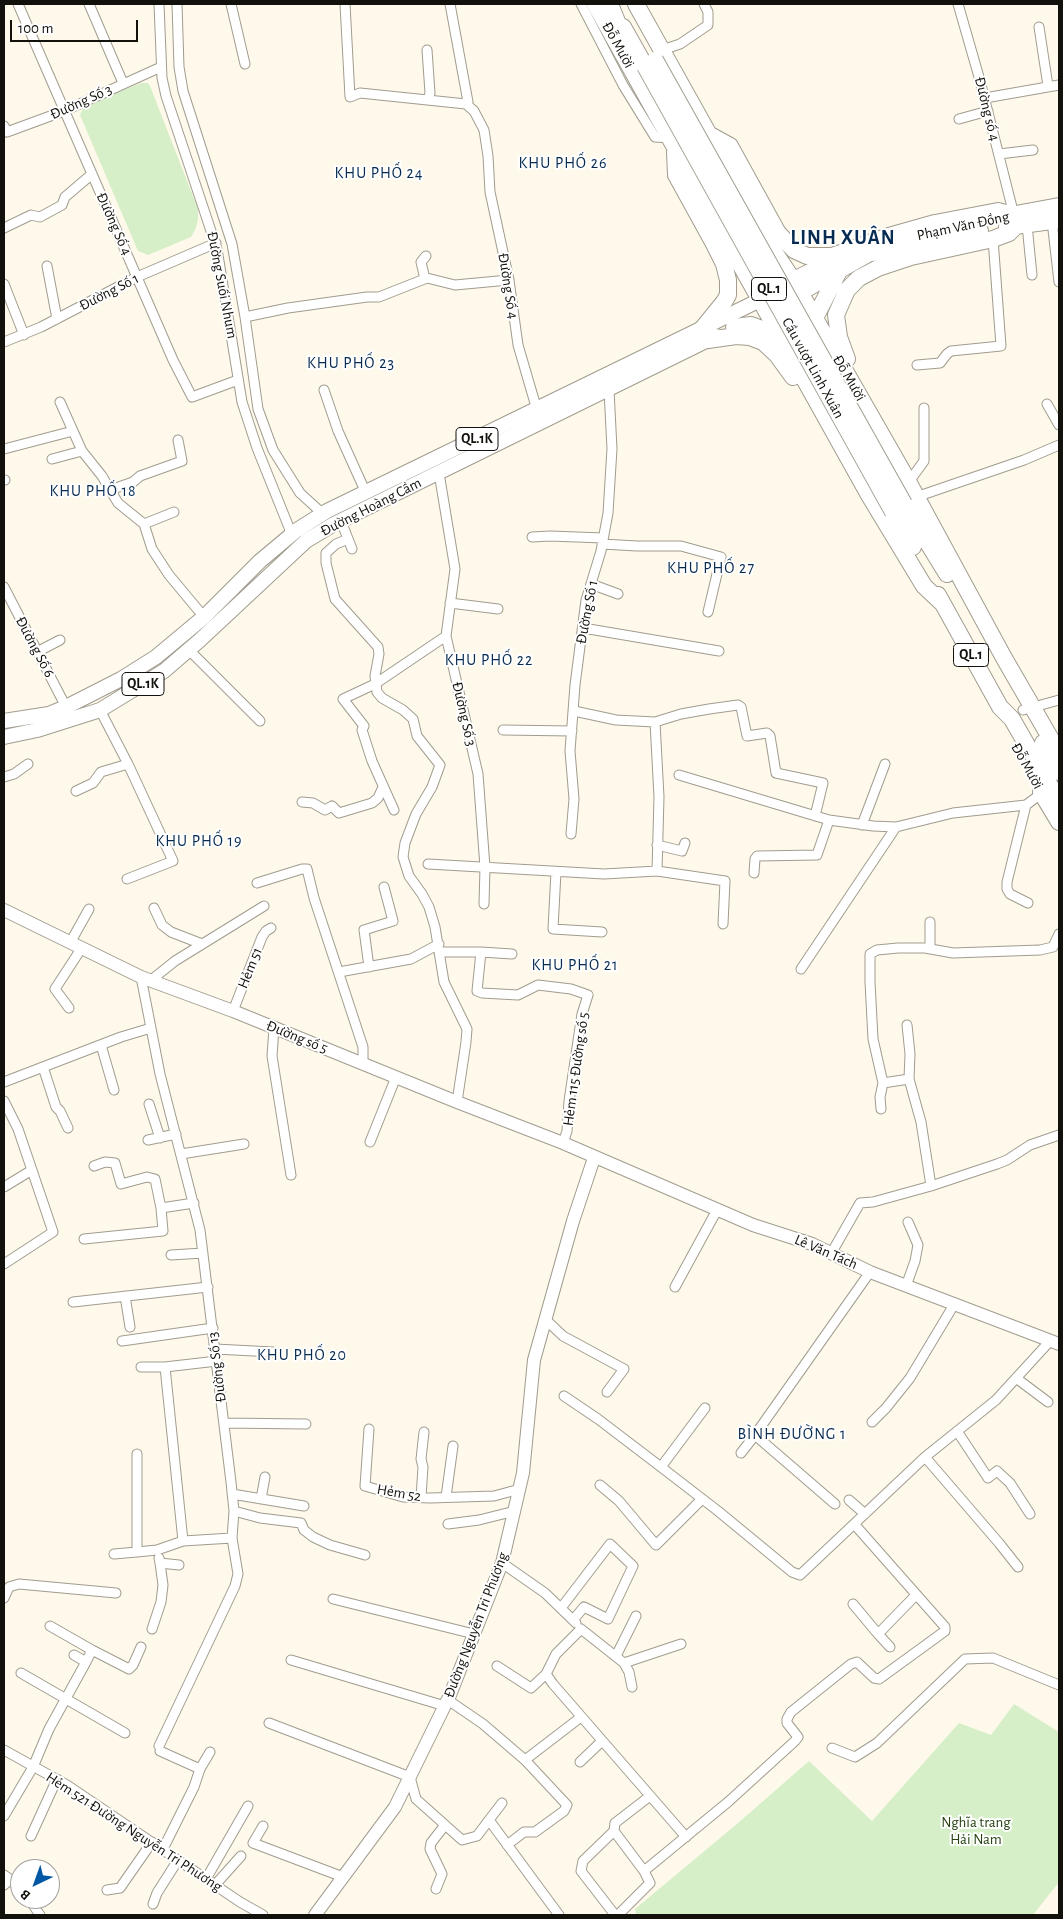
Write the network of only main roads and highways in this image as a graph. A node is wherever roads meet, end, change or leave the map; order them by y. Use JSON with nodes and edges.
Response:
{"nodes":[{"id":1,"x":595,"y":4,"type":"edge"},
{"id":2,"x":622,"y":6,"type":"edge"},
{"id":3,"x":654,"y":59,"type":"junction"},
{"id":4,"x":644,"y":92,"type":"junction"},
{"id":5,"x":710,"y":135,"type":"junction"},
{"id":6,"x":672,"y":143,"type":"junction"},
{"id":7,"x":1059,"y":206,"type":"edge"},
{"id":8,"x":1056,"y":221,"type":"edge"},
{"id":9,"x":1019,"y":222,"type":"junction"},
{"id":10,"x":775,"y":253,"type":"junction"},
{"id":11,"x":840,"y":269,"type":"junction"},
{"id":12,"x":742,"y":270,"type":"junction"},
{"id":13,"x":797,"y":286,"type":"junction"},
{"id":14,"x":763,"y":305,"type":"junction"},
{"id":15,"x":815,"y":318,"type":"junction"},
{"id":16,"x":731,"y":321,"type":"junction"},
{"id":17,"x":705,"y":334,"type":"junction"},
{"id":18,"x":780,"y":336,"type":"junction"},
{"id":19,"x":905,"y":494,"type":"junction"},
{"id":20,"x":869,"y":495,"type":"junction"},
{"id":21,"x":956,"y":580,"type":"junction"},
{"id":22,"x":942,"y":604,"type":"junction"},
{"id":23,"x":981,"y":633,"type":"junction"},
{"id":24,"x":998,"y":644,"type":"junction"},
{"id":25,"x":1000,"y":707,"type":"junction"},
{"id":26,"x":1028,"y":709,"type":"junction"},
{"id":27,"x":4,"y":721,"type":"edge"},
{"id":28,"x":4,"y":737,"type":"edge"},
{"id":29,"x":1059,"y":753,"type":"edge"},
{"id":30,"x":1059,"y":772,"type":"edge"},
{"id":31,"x":1059,"y":801,"type":"edge"},
{"id":32,"x":1059,"y":822,"type":"edge"},
{"id":33,"x":4,"y":910,"type":"edge"},
{"id":34,"x":594,"y":1158,"type":"junction"},
{"id":35,"x":1055,"y":1342,"type":"edge"},
{"id":36,"x":315,"y":1915,"type":"edge"}],
"edges":[{"from":1,"to":4,"type":"highway","name":"Đỗ Mười","number":"QL.1"},
{"from":2,"to":3,"type":"highway","name":"Đỗ Mười","number":"QL.1"},
{"from":2,"to":4,"type":"highway"},
{"from":3,"to":5,"type":"highway","name":"Đỗ Mười","number":"QL.1"},
{"from":3,"to":19,"type":"highway","name":"Cầu vượt Linh Xuân","number":"QL.1","bridge":true},
{"from":4,"to":6,"type":"highway","name":"Đỗ Mười","number":"QL.1"},
{"from":5,"to":9,"type":"highway"},
{"from":5,"to":10,"type":"highway","name":"Đỗ Mười","number":"QL.1"},
{"from":6,"to":12,"type":"highway","name":"Đỗ Mười","number":"QL.1"},
{"from":6,"to":17,"type":"highway"},
{"from":7,"to":9,"type":"highway","name":"Phạm Văn Đồng"},
{"from":8,"to":9,"type":"highway","name":"Phạm Văn Đồng"},
{"from":9,"to":11,"type":"highway","name":"Phạm Văn Đồng"},
{"from":9,"to":19,"type":"highway"},
{"from":10,"to":11,"type":"highway"},
{"from":10,"to":12,"type":"highway"},
{"from":10,"to":13,"type":"highway","name":"Đỗ Mười","number":"QL.1"},
{"from":11,"to":13,"type":"highway","name":"Phạm Văn Đồng"},
{"from":11,"to":15,"type":"highway"},
{"from":12,"to":14,"type":"highway","name":"Đỗ Mười","number":"QL.1"},
{"from":12,"to":16,"type":"highway"},
{"from":13,"to":14,"type":"highway","name":"Phạm Văn Đồng"},
{"from":13,"to":15,"type":"highway","name":"Đỗ Mười","number":"QL.1"},
{"from":14,"to":16,"type":"main road","name":"Đường Hoàng Cầm","number":"QL.1K"},
{"from":14,"to":18,"type":"highway","name":"Đỗ Mười","number":"QL.1"},
{"from":15,"to":18,"type":"highway"},
{"from":15,"to":19,"type":"highway","name":"Đỗ Mười","number":"QL.1"},
{"from":16,"to":17,"type":"main road","name":"Đường Hoàng Cầm","number":"QL.1K"},
{"from":16,"to":18,"type":"highway"},
{"from":17,"to":20,"type":"highway"},
{"from":17,"to":27,"type":"main road","name":"Đường Hoàng Cầm","number":"QL.1K"},
{"from":17,"to":28,"type":"main road","name":"Đường Hoàng Cầm","number":"QL.1K"},
{"from":18,"to":20,"type":"highway","name":"Đỗ Mười","number":"QL.1"},
{"from":19,"to":21,"type":"highway","name":"Đỗ Mười","number":"QL.1"},
{"from":19,"to":22,"type":"highway","name":"Đỗ Mười","number":"QL.1"},
{"from":20,"to":22,"type":"highway","name":"Đỗ Mười","number":"QL.1"},
{"from":21,"to":23,"type":"highway","name":"Đỗ Mười","number":"QL.1"},
{"from":21,"to":24,"type":"highway","name":"Đỗ Mười","number":"QL.1"},
{"from":22,"to":25,"type":"highway","name":"Đỗ Mười","number":"QL.1"},
{"from":23,"to":24,"type":"highway","number":"QL.1"},
{"from":23,"to":26,"type":"highway","name":"Đỗ Mười","number":"QL.1"},
{"from":24,"to":26,"type":"highway","name":"Đỗ Mười","number":"QL.1"},
{"from":25,"to":31,"type":"highway","name":"Đỗ Mười","number":"QL.1"},
{"from":25,"to":32,"type":"highway","name":"Đỗ Mười","number":"QL.1"},
{"from":26,"to":29,"type":"highway","name":"Đỗ Mười","number":"QL.1"},
{"from":26,"to":30,"type":"highway","name":"Đỗ Mười","number":"QL.1"},
{"from":33,"to":34,"type":"main road","name":"Đường số 5"},
{"from":34,"to":35,"type":"main road","name":"Lê Văn Tách"},
{"from":34,"to":36,"type":"main road","name":"Đường Nguyễn Tri Phương"}]}
